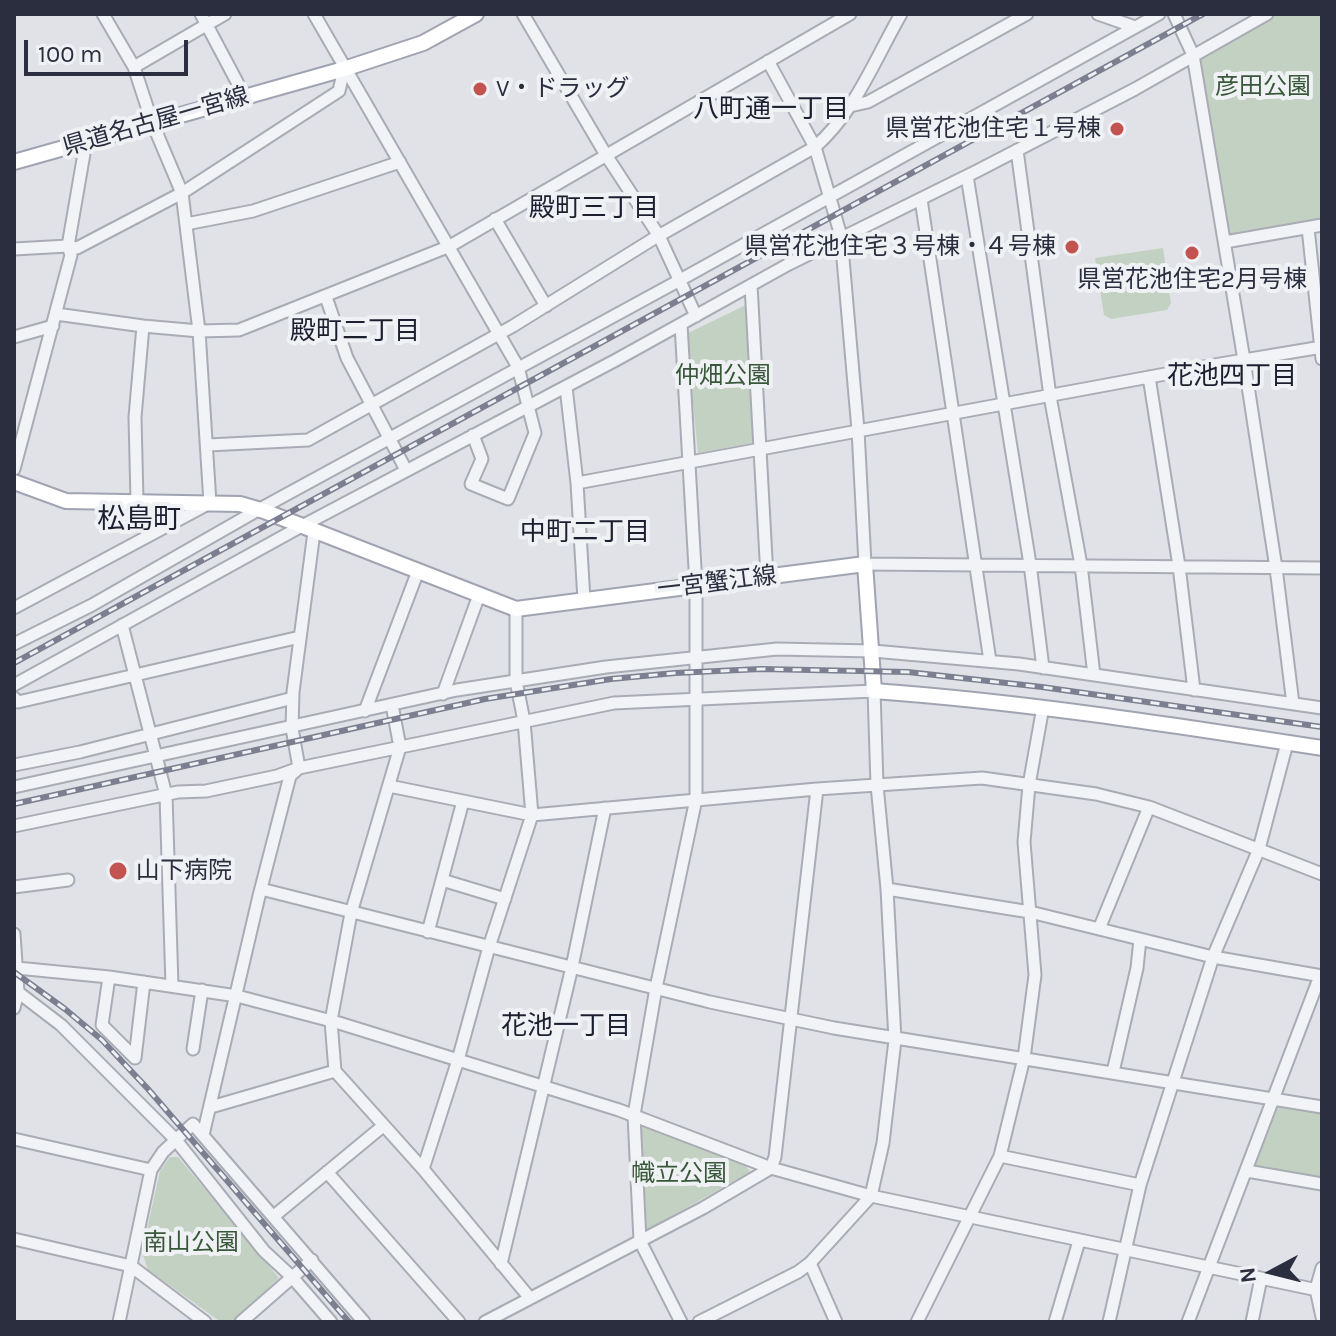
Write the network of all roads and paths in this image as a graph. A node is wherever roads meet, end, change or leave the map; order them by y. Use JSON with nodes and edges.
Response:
{"nodes":[{"id":1,"x":103,"y":14,"type":"edge"},
{"id":2,"x":225,"y":14,"type":"edge"},
{"id":3,"x":314,"y":14,"type":"edge"},
{"id":4,"x":476,"y":14,"type":"edge"},
{"id":5,"x":523,"y":14,"type":"edge"},
{"id":6,"x":850,"y":14,"type":"edge"},
{"id":7,"x":901,"y":14,"type":"edge"},
{"id":8,"x":1027,"y":14,"type":"edge"},
{"id":9,"x":1098,"y":14,"type":"edge"},
{"id":10,"x":1159,"y":14,"type":"edge"},
{"id":11,"x":1174,"y":14,"type":"edge"},
{"id":12,"x":1267,"y":14,"type":"edge"},
{"id":13,"x":1115,"y":17,"type":"edge"},
{"id":14,"x":205,"y":20,"type":"edge"},
{"id":15,"x":1135,"y":27,"type":"junction"},
{"id":16,"x":1193,"y":55,"type":"junction"},
{"id":17,"x":768,"y":61,"type":"junction"},
{"id":18,"x":134,"y":67,"type":"junction"},
{"id":19,"x":344,"y":69,"type":"junction"},
{"id":20,"x":245,"y":97,"type":"junction"},
{"id":21,"x":850,"y":106,"type":"junction"},
{"id":22,"x":152,"y":122,"type":"junction"},
{"id":23,"x":86,"y":142,"type":"junction"},
{"id":24,"x":815,"y":147,"type":"junction"},
{"id":25,"x":1017,"y":150,"type":"junction"},
{"id":26,"x":606,"y":155,"type":"junction"},
{"id":27,"x":14,"y":162,"type":"edge"},
{"id":28,"x":400,"y":162,"type":"junction"},
{"id":29,"x":967,"y":176,"type":"junction"},
{"id":30,"x":182,"y":193,"type":"junction"},
{"id":31,"x":830,"y":196,"type":"junction"},
{"id":32,"x":921,"y":199,"type":"junction"},
{"id":33,"x":495,"y":219,"type":"junction"},
{"id":34,"x":186,"y":224,"type":"junction"},
{"id":35,"x":1322,"y":225,"type":"edge"},
{"id":36,"x":1308,"y":228,"type":"junction"},
{"id":37,"x":659,"y":236,"type":"junction"},
{"id":38,"x":841,"y":236,"type":"junction"},
{"id":39,"x":1225,"y":242,"type":"junction"},
{"id":40,"x":68,"y":246,"type":"junction"},
{"id":41,"x":450,"y":246,"type":"junction"},
{"id":42,"x":14,"y":249,"type":"edge"},
{"id":43,"x":680,"y":280,"type":"junction"},
{"id":44,"x":751,"y":285,"type":"junction"},
{"id":45,"x":326,"y":297,"type":"junction"},
{"id":46,"x":546,"y":306,"type":"junction"},
{"id":47,"x":56,"y":314,"type":"junction"},
{"id":48,"x":696,"y":316,"type":"junction"},
{"id":49,"x":681,"y":324,"type":"junction"},
{"id":50,"x":53,"y":326,"type":"junction"},
{"id":51,"x":143,"y":326,"type":"junction"},
{"id":52,"x":199,"y":331,"type":"junction"},
{"id":53,"x":500,"y":333,"type":"junction"},
{"id":54,"x":14,"y":337,"type":"edge"},
{"id":55,"x":1322,"y":351,"type":"edge"},
{"id":56,"x":1244,"y":360,"type":"junction"},
{"id":57,"x":518,"y":367,"type":"junction"},
{"id":58,"x":1149,"y":377,"type":"junction"},
{"id":59,"x":566,"y":387,"type":"junction"},
{"id":60,"x":1050,"y":396,"type":"junction"},
{"id":61,"x":1003,"y":404,"type":"junction"},
{"id":62,"x":370,"y":405,"type":"junction"},
{"id":63,"x":528,"y":406,"type":"junction"},
{"id":64,"x":953,"y":413,"type":"junction"},
{"id":65,"x":858,"y":430,"type":"junction"},
{"id":66,"x":473,"y":435,"type":"junction"},
{"id":67,"x":389,"y":438,"type":"junction"},
{"id":68,"x":208,"y":445,"type":"junction"},
{"id":69,"x":760,"y":449,"type":"junction"},
{"id":70,"x":691,"y":462,"type":"junction"},
{"id":71,"x":14,"y":469,"type":"edge"},
{"id":72,"x":406,"y":470,"type":"junction"},
{"id":73,"x":14,"y":482,"type":"edge"},
{"id":74,"x":577,"y":483,"type":"junction"},
{"id":75,"x":137,"y":501,"type":"junction"},
{"id":76,"x":210,"y":503,"type":"junction"},
{"id":77,"x":258,"y":510,"type":"junction"},
{"id":78,"x":307,"y":529,"type":"junction"},
{"id":79,"x":865,"y":564,"type":"junction"},
{"id":80,"x":977,"y":564,"type":"junction"},
{"id":81,"x":1030,"y":564,"type":"junction"},
{"id":82,"x":1081,"y":565,"type":"junction"},
{"id":83,"x":1179,"y":566,"type":"junction"},
{"id":84,"x":1276,"y":568,"type":"junction"},
{"id":85,"x":1322,"y":568,"type":"edge"},
{"id":86,"x":418,"y":571,"type":"junction"},
{"id":87,"x":767,"y":577,"type":"junction"},
{"id":88,"x":696,"y":586,"type":"junction"},
{"id":89,"x":479,"y":595,"type":"junction"},
{"id":90,"x":584,"y":600,"type":"junction"},
{"id":91,"x":14,"y":608,"type":"edge"},
{"id":92,"x":516,"y":609,"type":"junction"},
{"id":93,"x":122,"y":625,"type":"junction"},
{"id":94,"x":300,"y":637,"type":"junction"},
{"id":95,"x":14,"y":644,"type":"edge"},
{"id":96,"x":873,"y":651,"type":"junction"},
{"id":97,"x":694,"y":657,"type":"junction"},
{"id":98,"x":990,"y":661,"type":"junction"},
{"id":99,"x":1043,"y":668,"type":"junction"},
{"id":100,"x":134,"y":675,"type":"junction"},
{"id":101,"x":1094,"y":675,"type":"junction"},
{"id":102,"x":516,"y":681,"type":"junction"},
{"id":103,"x":14,"y":685,"type":"edge"},
{"id":104,"x":1194,"y":690,"type":"junction"},
{"id":105,"x":874,"y":691,"type":"junction"},
{"id":106,"x":443,"y":694,"type":"junction"},
{"id":107,"x":14,"y":698,"type":"edge"},
{"id":108,"x":293,"y":698,"type":"junction"},
{"id":109,"x":698,"y":698,"type":"junction"},
{"id":110,"x":1293,"y":704,"type":"junction"},
{"id":111,"x":392,"y":705,"type":"junction"},
{"id":112,"x":1043,"y":707,"type":"junction"},
{"id":113,"x":1322,"y":708,"type":"edge"},
{"id":114,"x":365,"y":711,"type":"junction"},
{"id":115,"x":524,"y":721,"type":"junction"},
{"id":116,"x":292,"y":728,"type":"junction"},
{"id":117,"x":150,"y":734,"type":"junction"},
{"id":118,"x":1287,"y":743,"type":"junction"},
{"id":119,"x":400,"y":747,"type":"junction"},
{"id":120,"x":1322,"y":748,"type":"edge"},
{"id":121,"x":157,"y":756,"type":"junction"},
{"id":122,"x":14,"y":765,"type":"edge"},
{"id":123,"x":299,"y":768,"type":"junction"},
{"id":124,"x":877,"y":785,"type":"junction"},
{"id":125,"x":1029,"y":785,"type":"junction"},
{"id":126,"x":389,"y":786,"type":"junction"},
{"id":127,"x":14,"y":787,"type":"edge"},
{"id":128,"x":817,"y":789,"type":"junction"},
{"id":129,"x":166,"y":795,"type":"junction"},
{"id":130,"x":696,"y":799,"type":"junction"},
{"id":131,"x":463,"y":801,"type":"junction"},
{"id":132,"x":1149,"y":807,"type":"junction"},
{"id":133,"x":605,"y":808,"type":"junction"},
{"id":134,"x":532,"y":815,"type":"junction"},
{"id":135,"x":14,"y":826,"type":"edge"},
{"id":136,"x":1259,"y":849,"type":"junction"},
{"id":137,"x":1322,"y":874,"type":"edge"},
{"id":138,"x":68,"y":880,"type":"dead end"},
{"id":139,"x":442,"y":880,"type":"junction"},
{"id":140,"x":14,"y":887,"type":"edge"},
{"id":141,"x":261,"y":889,"type":"junction"},
{"id":142,"x":887,"y":889,"type":"junction"},
{"id":143,"x":505,"y":899,"type":"junction"},
{"id":144,"x":1030,"y":912,"type":"junction"},
{"id":145,"x":351,"y":913,"type":"junction"},
{"id":146,"x":1099,"y":929,"type":"junction"},
{"id":147,"x":428,"y":932,"type":"junction"},
{"id":148,"x":14,"y":934,"type":"edge"},
{"id":149,"x":1140,"y":939,"type":"junction"},
{"id":150,"x":489,"y":947,"type":"junction"},
{"id":151,"x":1213,"y":957,"type":"junction"},
{"id":152,"x":572,"y":967,"type":"junction"},
{"id":153,"x":17,"y":968,"type":"junction"},
{"id":154,"x":1321,"y":976,"type":"edge"},
{"id":155,"x":109,"y":977,"type":"junction"},
{"id":156,"x":144,"y":982,"type":"junction"},
{"id":157,"x":172,"y":986,"type":"junction"},
{"id":158,"x":656,"y":988,"type":"junction"},
{"id":159,"x":16,"y":990,"type":"edge"},
{"id":160,"x":202,"y":990,"type":"junction"},
{"id":161,"x":237,"y":996,"type":"junction"},
{"id":162,"x":14,"y":1008,"type":"edge"},
{"id":163,"x":791,"y":1019,"type":"junction"},
{"id":164,"x":331,"y":1021,"type":"junction"},
{"id":165,"x":895,"y":1040,"type":"junction"},
{"id":166,"x":193,"y":1049,"type":"dead end"},
{"id":167,"x":1024,"y":1058,"type":"junction"},
{"id":168,"x":458,"y":1060,"type":"junction"},
{"id":169,"x":335,"y":1071,"type":"junction"},
{"id":170,"x":1113,"y":1072,"type":"junction"},
{"id":171,"x":1172,"y":1082,"type":"junction"},
{"id":172,"x":542,"y":1087,"type":"junction"},
{"id":173,"x":1272,"y":1099,"type":"junction"},
{"id":174,"x":211,"y":1107,"type":"junction"},
{"id":175,"x":1322,"y":1107,"type":"edge"},
{"id":176,"x":634,"y":1115,"type":"junction"},
{"id":177,"x":383,"y":1126,"type":"junction"},
{"id":178,"x":203,"y":1135,"type":"junction"},
{"id":179,"x":14,"y":1139,"type":"edge"},
{"id":180,"x":175,"y":1139,"type":"junction"},
{"id":181,"x":1000,"y":1156,"type":"junction"},
{"id":182,"x":771,"y":1168,"type":"junction"},
{"id":183,"x":423,"y":1169,"type":"junction"},
{"id":184,"x":151,"y":1170,"type":"junction"},
{"id":185,"x":1247,"y":1171,"type":"junction"},
{"id":186,"x":327,"y":1172,"type":"junction"},
{"id":187,"x":1322,"y":1184,"type":"edge"},
{"id":188,"x":1140,"y":1185,"type":"junction"},
{"id":189,"x":871,"y":1196,"type":"junction"},
{"id":190,"x":274,"y":1216,"type":"junction"},
{"id":191,"x":970,"y":1218,"type":"junction"},
{"id":192,"x":14,"y":1239,"type":"edge"},
{"id":193,"x":640,"y":1241,"type":"junction"},
{"id":194,"x":1079,"y":1241,"type":"junction"},
{"id":195,"x":1126,"y":1250,"type":"junction"},
{"id":196,"x":312,"y":1260,"type":"junction"},
{"id":197,"x":810,"y":1263,"type":"junction"},
{"id":198,"x":501,"y":1264,"type":"junction"},
{"id":199,"x":131,"y":1266,"type":"junction"},
{"id":200,"x":1209,"y":1267,"type":"junction"},
{"id":201,"x":1322,"y":1268,"type":"edge"},
{"id":202,"x":292,"y":1277,"type":"junction"},
{"id":203,"x":1261,"y":1278,"type":"junction"},
{"id":204,"x":1319,"y":1290,"type":"edge"},
{"id":205,"x":529,"y":1297,"type":"junction"},
{"id":206,"x":1322,"y":1317,"type":"edge"},
{"id":207,"x":119,"y":1322,"type":"edge"},
{"id":208,"x":205,"y":1322,"type":"edge"},
{"id":209,"x":241,"y":1322,"type":"edge"},
{"id":210,"x":331,"y":1322,"type":"edge"},
{"id":211,"x":364,"y":1322,"type":"edge"},
{"id":212,"x":459,"y":1322,"type":"edge"},
{"id":213,"x":485,"y":1322,"type":"edge"},
{"id":214,"x":681,"y":1322,"type":"edge"},
{"id":215,"x":699,"y":1322,"type":"edge"},
{"id":216,"x":836,"y":1322,"type":"edge"},
{"id":217,"x":917,"y":1322,"type":"edge"},
{"id":218,"x":1055,"y":1322,"type":"edge"},
{"id":219,"x":1109,"y":1322,"type":"edge"},
{"id":220,"x":1188,"y":1322,"type":"edge"},
{"id":221,"x":1252,"y":1322,"type":"edge"}],
"edges":[{"from":1,"to":18,"type":"street"},
{"from":2,"to":14,"type":"street"},
{"from":3,"to":19,"type":"street"},
{"from":4,"to":19,"type":"main road","name":"県道名古屋一宮線"},
{"from":5,"to":26,"type":"street"},
{"from":6,"to":17,"type":"street"},
{"from":7,"to":21,"type":"street"},
{"from":8,"to":21,"type":"street"},
{"from":9,"to":13,"type":"street"},
{"from":10,"to":15,"type":"street"},
{"from":11,"to":16,"type":"street"},
{"from":12,"to":16,"type":"street"},
{"from":13,"to":15,"type":"street"},
{"from":14,"to":18,"type":"street"},
{"from":14,"to":20,"type":"street"},
{"from":15,"to":31,"type":"street"},
{"from":16,"to":25,"type":"street"},
{"from":16,"to":39,"type":"street"},
{"from":17,"to":24,"type":"street"},
{"from":17,"to":26,"type":"street"},
{"from":18,"to":22,"type":"street"},
{"from":19,"to":20,"type":"main road","name":"県道名古屋一宮線"},
{"from":19,"to":28,"type":"street"},
{"from":19,"to":30,"type":"street"},
{"from":20,"to":22,"type":"main road","name":"県道名古屋一宮線"},
{"from":21,"to":24,"type":"street"},
{"from":22,"to":23,"type":"main road","name":"県道名古屋一宮線"},
{"from":22,"to":30,"type":"street"},
{"from":23,"to":27,"type":"main road","name":"県道名古屋一宮線"},
{"from":23,"to":40,"type":"street"},
{"from":24,"to":31,"type":"street"},
{"from":24,"to":37,"type":"street"},
{"from":25,"to":29,"type":"street"},
{"from":25,"to":60,"type":"street"},
{"from":26,"to":33,"type":"street"},
{"from":26,"to":37,"type":"street"},
{"from":28,"to":34,"type":"street"},
{"from":28,"to":41,"type":"street"},
{"from":29,"to":32,"type":"street"},
{"from":29,"to":61,"type":"street"},
{"from":30,"to":34,"type":"street"},
{"from":30,"to":40,"type":"street"},
{"from":31,"to":38,"type":"street"},
{"from":31,"to":43,"type":"street"},
{"from":32,"to":38,"type":"street"},
{"from":32,"to":64,"type":"street"},
{"from":33,"to":41,"type":"street"},
{"from":33,"to":46,"type":"street"},
{"from":34,"to":52,"type":"street"},
{"from":35,"to":36,"type":"street"},
{"from":36,"to":39,"type":"street"},
{"from":36,"to":55,"type":"street"},
{"from":37,"to":43,"type":"street"},
{"from":37,"to":46,"type":"street"},
{"from":38,"to":44,"type":"street"},
{"from":38,"to":65,"type":"street"},
{"from":39,"to":56,"type":"street"},
{"from":40,"to":42,"type":"street"},
{"from":40,"to":47,"type":"street"},
{"from":41,"to":45,"type":"street"},
{"from":41,"to":53,"type":"street"},
{"from":43,"to":48,"type":"street"},
{"from":43,"to":57,"type":"street"},
{"from":44,"to":48,"type":"street"},
{"from":44,"to":69,"type":"street"},
{"from":45,"to":52,"type":"street"},
{"from":45,"to":62,"type":"street"},
{"from":46,"to":53,"type":"street"},
{"from":47,"to":50,"type":"street"},
{"from":47,"to":51,"type":"street"},
{"from":48,"to":49,"type":"street"},
{"from":49,"to":59,"type":"street"},
{"from":49,"to":70,"type":"street"},
{"from":50,"to":54,"type":"street"},
{"from":50,"to":71,"type":"street"},
{"from":51,"to":52,"type":"street"},
{"from":51,"to":75,"type":"street"},
{"from":52,"to":68,"type":"street"},
{"from":53,"to":57,"type":"street"},
{"from":53,"to":62,"type":"street"},
{"from":55,"to":56,"type":"street"},
{"from":56,"to":58,"type":"street"},
{"from":56,"to":84,"type":"street"},
{"from":57,"to":63,"type":"street"},
{"from":57,"to":67,"type":"street"},
{"from":58,"to":60,"type":"street"},
{"from":58,"to":83,"type":"street"},
{"from":59,"to":63,"type":"street"},
{"from":59,"to":74,"type":"street"},
{"from":60,"to":61,"type":"street"},
{"from":60,"to":82,"type":"street"},
{"from":61,"to":64,"type":"street"},
{"from":61,"to":81,"type":"street"},
{"from":62,"to":67,"type":"street"},
{"from":62,"to":68,"type":"street"},
{"from":63,"to":66,"type":"street"},
{"from":63,"to":66,"type":"street"},
{"from":64,"to":65,"type":"street"},
{"from":64,"to":80,"type":"street"},
{"from":65,"to":69,"type":"street"},
{"from":65,"to":79,"type":"street"},
{"from":66,"to":72,"type":"street"},
{"from":67,"to":72,"type":"street"},
{"from":67,"to":77,"type":"street"},
{"from":68,"to":76,"type":"street"},
{"from":69,"to":70,"type":"street"},
{"from":69,"to":87,"type":"street"},
{"from":70,"to":74,"type":"street"},
{"from":70,"to":88,"type":"street"},
{"from":72,"to":78,"type":"street"},
{"from":73,"to":75,"type":"main road","name":"一宮蟹江線"},
{"from":74,"to":90,"type":"street"},
{"from":75,"to":76,"type":"main road","name":"一宮蟹江線"},
{"from":76,"to":77,"type":"main road","name":"一宮蟹江線"},
{"from":76,"to":91,"type":"street"},
{"from":77,"to":78,"type":"main road","name":"一宮蟹江線"},
{"from":77,"to":95,"type":"street"},
{"from":78,"to":86,"type":"main road","name":"一宮蟹江線"},
{"from":78,"to":93,"type":"street"},
{"from":78,"to":94,"type":"street"},
{"from":79,"to":80,"type":"street"},
{"from":79,"to":87,"type":"main road","name":"一宮蟹江線"},
{"from":79,"to":96,"type":"main road"},
{"from":80,"to":81,"type":"street"},
{"from":80,"to":98,"type":"street"},
{"from":81,"to":82,"type":"street"},
{"from":81,"to":99,"type":"street"},
{"from":82,"to":83,"type":"street"},
{"from":82,"to":101,"type":"street"},
{"from":83,"to":84,"type":"street"},
{"from":83,"to":104,"type":"street"},
{"from":84,"to":85,"type":"street"},
{"from":84,"to":110,"type":"street"},
{"from":86,"to":89,"type":"main road","name":"一宮蟹江線"},
{"from":86,"to":114,"type":"street"},
{"from":87,"to":88,"type":"main road","name":"一宮蟹江線"},
{"from":88,"to":90,"type":"main road","name":"一宮蟹江線"},
{"from":88,"to":97,"type":"street"},
{"from":89,"to":92,"type":"main road","name":"一宮蟹江線"},
{"from":89,"to":106,"type":"street"},
{"from":90,"to":92,"type":"main road","name":"一宮蟹江線"},
{"from":92,"to":102,"type":"street"},
{"from":93,"to":100,"type":"street"},
{"from":93,"to":103,"type":"street"},
{"from":94,"to":100,"type":"street"},
{"from":94,"to":108,"type":"street"},
{"from":96,"to":97,"type":"street"},
{"from":96,"to":98,"type":"street"},
{"from":96,"to":105,"type":"main road"},
{"from":97,"to":102,"type":"street"},
{"from":97,"to":109,"type":"street"},
{"from":98,"to":99,"type":"street"},
{"from":99,"to":101,"type":"street"},
{"from":100,"to":107,"type":"street"},
{"from":100,"to":117,"type":"street"},
{"from":101,"to":104,"type":"street"},
{"from":102,"to":106,"type":"street"},
{"from":102,"to":115,"type":"street"},
{"from":104,"to":110,"type":"street"},
{"from":105,"to":109,"type":"street"},
{"from":105,"to":112,"type":"main road"},
{"from":105,"to":124,"type":"street"},
{"from":106,"to":111,"type":"street"},
{"from":108,"to":116,"type":"street"},
{"from":108,"to":117,"type":"street"},
{"from":109,"to":115,"type":"street"},
{"from":109,"to":130,"type":"street"},
{"from":110,"to":113,"type":"street"},
{"from":111,"to":114,"type":"street"},
{"from":111,"to":119,"type":"street"},
{"from":112,"to":118,"type":"main road"},
{"from":112,"to":125,"type":"street"},
{"from":114,"to":116,"type":"street"},
{"from":115,"to":119,"type":"street"},
{"from":115,"to":134,"type":"street"},
{"from":116,"to":121,"type":"street"},
{"from":116,"to":123,"type":"street"},
{"from":117,"to":121,"type":"street"},
{"from":117,"to":122,"type":"street"},
{"from":118,"to":120,"type":"main road"},
{"from":118,"to":136,"type":"street"},
{"from":119,"to":123,"type":"street"},
{"from":119,"to":126,"type":"street"},
{"from":121,"to":127,"type":"street"},
{"from":121,"to":129,"type":"street"},
{"from":123,"to":129,"type":"street"},
{"from":123,"to":141,"type":"street"},
{"from":124,"to":125,"type":"street"},
{"from":124,"to":128,"type":"street"},
{"from":124,"to":142,"type":"street"},
{"from":125,"to":132,"type":"street"},
{"from":125,"to":144,"type":"street"},
{"from":126,"to":131,"type":"street"},
{"from":126,"to":145,"type":"street"},
{"from":128,"to":130,"type":"street"},
{"from":128,"to":163,"type":"street"},
{"from":129,"to":135,"type":"street"},
{"from":129,"to":157,"type":"street"},
{"from":130,"to":133,"type":"street"},
{"from":130,"to":158,"type":"street"},
{"from":131,"to":134,"type":"street"},
{"from":131,"to":139,"type":"street"},
{"from":132,"to":136,"type":"street"},
{"from":132,"to":146,"type":"street"},
{"from":133,"to":134,"type":"street"},
{"from":133,"to":152,"type":"street"},
{"from":134,"to":143,"type":"street"},
{"from":136,"to":137,"type":"street"},
{"from":136,"to":151,"type":"street"},
{"from":138,"to":140,"type":"street"},
{"from":139,"to":143,"type":"street"},
{"from":139,"to":147,"type":"street"},
{"from":141,"to":145,"type":"street"},
{"from":141,"to":161,"type":"street"},
{"from":142,"to":144,"type":"street"},
{"from":142,"to":165,"type":"street"},
{"from":143,"to":150,"type":"street"},
{"from":144,"to":146,"type":"street"},
{"from":144,"to":167,"type":"street"},
{"from":145,"to":147,"type":"street"},
{"from":145,"to":164,"type":"street"},
{"from":146,"to":149,"type":"street"},
{"from":147,"to":150,"type":"street"},
{"from":148,"to":153,"type":"street"},
{"from":149,"to":151,"type":"street"},
{"from":149,"to":170,"type":"street"},
{"from":150,"to":152,"type":"street"},
{"from":150,"to":168,"type":"street"},
{"from":151,"to":154,"type":"street"},
{"from":151,"to":171,"type":"street"},
{"from":152,"to":158,"type":"street"},
{"from":152,"to":172,"type":"street"},
{"from":153,"to":155,"type":"street"},
{"from":153,"to":159,"type":"street"},
{"from":154,"to":173,"type":"street"},
{"from":155,"to":156,"type":"street"},
{"from":155,"to":156,"type":"street"},
{"from":156,"to":157,"type":"street"},
{"from":157,"to":160,"type":"street"},
{"from":158,"to":163,"type":"street"},
{"from":158,"to":176,"type":"street"},
{"from":159,"to":162,"type":"street"},
{"from":159,"to":180,"type":"street"},
{"from":160,"to":161,"type":"street"},
{"from":160,"to":166,"type":"street"},
{"from":161,"to":164,"type":"street"},
{"from":161,"to":174,"type":"street"},
{"from":163,"to":165,"type":"street"},
{"from":163,"to":182,"type":"street"},
{"from":164,"to":168,"type":"street"},
{"from":164,"to":169,"type":"street"},
{"from":165,"to":167,"type":"street"},
{"from":165,"to":189,"type":"street"},
{"from":167,"to":170,"type":"street"},
{"from":167,"to":181,"type":"street"},
{"from":168,"to":172,"type":"street"},
{"from":168,"to":183,"type":"street"},
{"from":169,"to":174,"type":"street"},
{"from":169,"to":177,"type":"street"},
{"from":170,"to":171,"type":"street"},
{"from":171,"to":173,"type":"street"},
{"from":171,"to":188,"type":"street"},
{"from":172,"to":176,"type":"street"},
{"from":172,"to":198,"type":"street"},
{"from":173,"to":175,"type":"street"},
{"from":173,"to":185,"type":"street"},
{"from":174,"to":178,"type":"street"},
{"from":176,"to":182,"type":"street"},
{"from":176,"to":193,"type":"street"},
{"from":177,"to":183,"type":"street"},
{"from":177,"to":186,"type":"street"},
{"from":178,"to":180,"type":"street"},
{"from":178,"to":190,"type":"street"},
{"from":179,"to":184,"type":"street"},
{"from":180,"to":184,"type":"street"},
{"from":180,"to":202,"type":"street"},
{"from":181,"to":188,"type":"street"},
{"from":181,"to":191,"type":"street"},
{"from":182,"to":189,"type":"street"},
{"from":182,"to":193,"type":"street"},
{"from":183,"to":198,"type":"street"},
{"from":184,"to":199,"type":"street"},
{"from":185,"to":187,"type":"street"},
{"from":185,"to":200,"type":"street"},
{"from":186,"to":190,"type":"street"},
{"from":186,"to":212,"type":"street"},
{"from":188,"to":195,"type":"street"},
{"from":189,"to":191,"type":"street"},
{"from":189,"to":197,"type":"street"},
{"from":190,"to":196,"type":"street"},
{"from":191,"to":194,"type":"street"},
{"from":191,"to":217,"type":"street"},
{"from":192,"to":199,"type":"street"},
{"from":193,"to":205,"type":"street"},
{"from":193,"to":214,"type":"street"},
{"from":194,"to":195,"type":"street"},
{"from":194,"to":218,"type":"street"},
{"from":195,"to":200,"type":"street"},
{"from":195,"to":219,"type":"street"},
{"from":196,"to":202,"type":"street"},
{"from":196,"to":211,"type":"street"},
{"from":197,"to":215,"type":"street"},
{"from":197,"to":216,"type":"street"},
{"from":198,"to":205,"type":"street"},
{"from":199,"to":207,"type":"street"},
{"from":199,"to":208,"type":"street"},
{"from":200,"to":203,"type":"street"},
{"from":200,"to":220,"type":"street"},
{"from":201,"to":204,"type":"street"},
{"from":202,"to":209,"type":"street"},
{"from":202,"to":210,"type":"street"},
{"from":203,"to":204,"type":"street"},
{"from":203,"to":221,"type":"street"},
{"from":204,"to":206,"type":"street"},
{"from":205,"to":213,"type":"street"}]}
